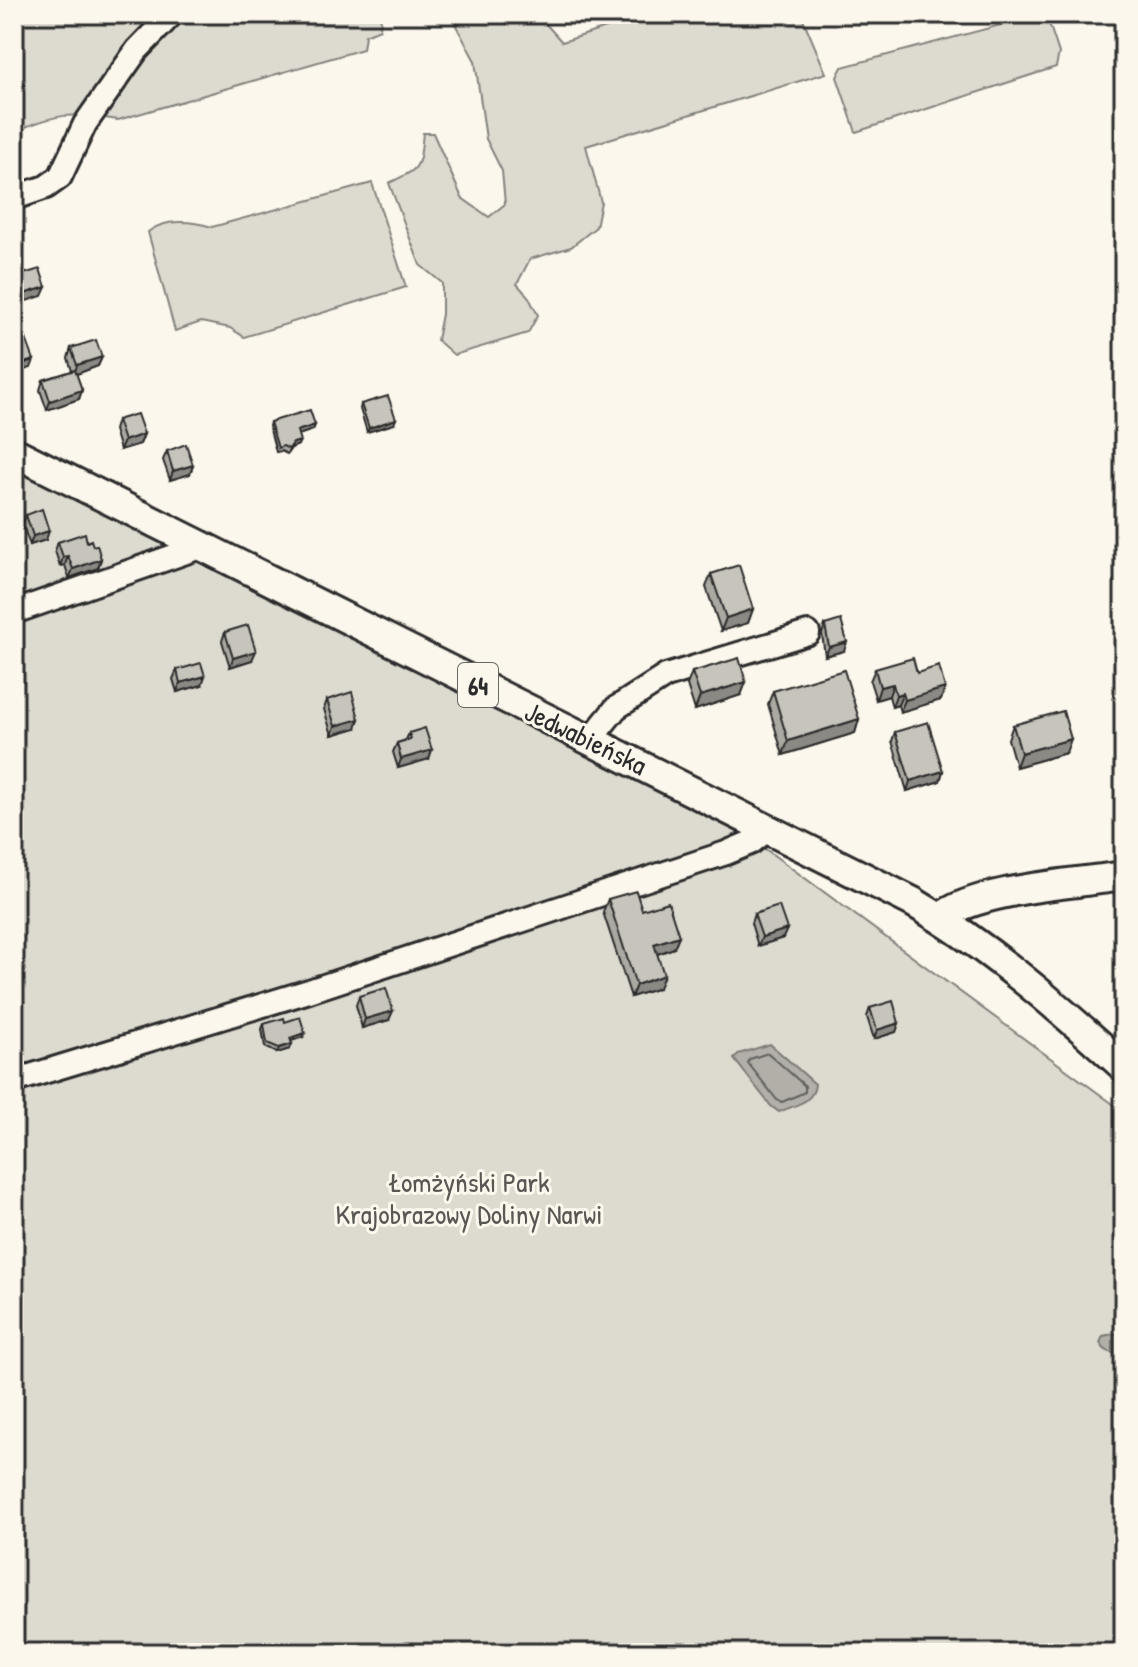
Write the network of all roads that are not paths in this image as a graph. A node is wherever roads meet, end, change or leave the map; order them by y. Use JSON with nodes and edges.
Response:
{"nodes":[{"id":1,"x":172,"y":14,"type":"edge"},
{"id":2,"x":14,"y":198,"type":"edge"},
{"id":3,"x":14,"y":452,"type":"edge"},
{"id":4,"x":200,"y":547,"type":"junction"},
{"id":5,"x":14,"y":612,"type":"edge"},
{"id":6,"x":808,"y":633,"type":"dead end"},
{"id":7,"x":590,"y":740,"type":"junction"},
{"id":8,"x":768,"y":829,"type":"junction"},
{"id":9,"x":1124,"y":876,"type":"edge"},
{"id":10,"x":941,"y":918,"type":"junction"},
{"id":11,"x":1124,"y":1067,"type":"edge"},
{"id":12,"x":14,"y":1081,"type":"edge"}],
"edges":[{"from":1,"to":2,"type":"street"},
{"from":3,"to":4,"type":"main road","name":"Jedwabieńska","number":"64"},
{"from":4,"to":5,"type":"street"},
{"from":4,"to":7,"type":"main road","name":"Jedwabieńska","number":"64"},
{"from":6,"to":7,"type":"street"},
{"from":7,"to":8,"type":"main road","name":"Jedwabieńska","number":"64"},
{"from":8,"to":10,"type":"main road","name":"Jedwabieńska","number":"64"},
{"from":8,"to":12,"type":"street"},
{"from":9,"to":10,"type":"main road"},
{"from":10,"to":11,"type":"main road","number":"64"}]}
